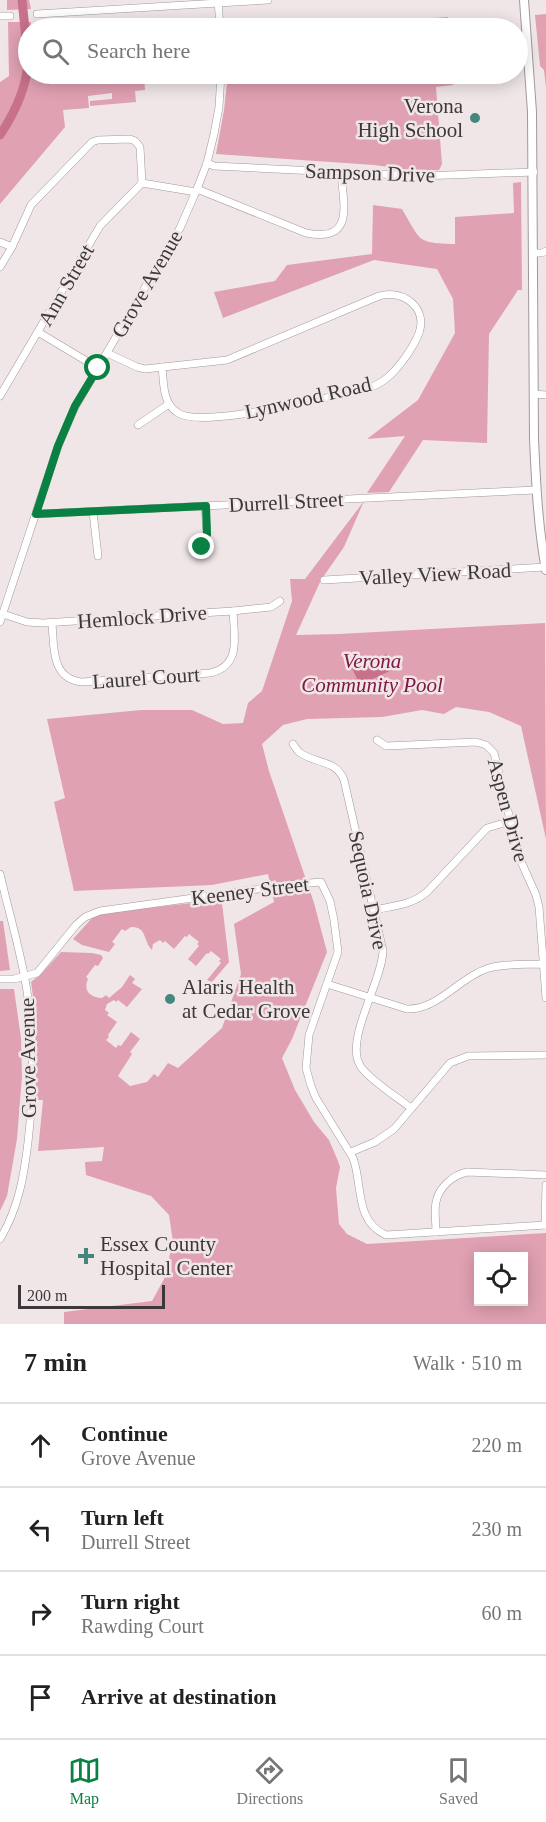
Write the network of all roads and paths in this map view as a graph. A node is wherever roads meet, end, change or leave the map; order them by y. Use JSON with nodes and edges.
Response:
{"nodes":[{"id":1,"x":268,"y":0,"type":"edge"},
{"id":2,"x":524,"y":0,"type":"edge"},
{"id":3,"x":218,"y":2,"type":"edge"},
{"id":4,"x":37,"y":14,"type":"dead end"},
{"id":5,"x":0,"y":16,"type":"edge"},
{"id":6,"x":10,"y":16,"type":"dead end"},
{"id":7,"x":219,"y":18,"type":"edge"},
{"id":8,"x":525,"y":18,"type":"edge"},
{"id":9,"x":528,"y":49,"type":"edge"},
{"id":10,"x":220,"y":84,"type":"edge"},
{"id":11,"x":207,"y":163,"type":"junction"},
{"id":12,"x":534,"y":172,"type":"junction"},
{"id":13,"x":341,"y":174,"type":"junction"},
{"id":14,"x":142,"y":183,"type":"junction"},
{"id":15,"x":196,"y":190,"type":"junction"},
{"id":16,"x":0,"y":242,"type":"edge"},
{"id":17,"x":12,"y":247,"type":"junction"},
{"id":18,"x":546,"y":250,"type":"edge"},
{"id":19,"x":534,"y":253,"type":"junction"},
{"id":20,"x":0,"y":267,"type":"edge"},
{"id":21,"x":38,"y":332,"type":"junction"},
{"id":22,"x":107,"y":353,"type":"junction"},
{"id":23,"x":162,"y":367,"type":"junction"},
{"id":24,"x":98,"y":368,"type":"junction"},
{"id":25,"x":534,"y":394,"type":"junction"},
{"id":26,"x":546,"y":394,"type":"edge"},
{"id":27,"x":0,"y":396,"type":"edge"},
{"id":28,"x":169,"y":405,"type":"junction"},
{"id":29,"x":138,"y":425,"type":"dead end"},
{"id":30,"x":536,"y":490,"type":"junction"},
{"id":31,"x":206,"y":506,"type":"junction"},
{"id":32,"x":93,"y":512,"type":"junction"},
{"id":33,"x":36,"y":514,"type":"junction"},
{"id":34,"x":202,"y":547,"type":"dead end"},
{"id":35,"x":98,"y":556,"type":"dead end"},
{"id":36,"x":546,"y":569,"type":"edge"},
{"id":37,"x":324,"y":580,"type":"dead end"},
{"id":38,"x":280,"y":601,"type":"dead end"},
{"id":39,"x":232,"y":611,"type":"junction"},
{"id":40,"x":3,"y":614,"type":"junction"},
{"id":41,"x":0,"y":622,"type":"edge"},
{"id":42,"x":52,"y":623,"type":"junction"},
{"id":43,"x":377,"y":740,"type":"dead end"},
{"id":44,"x":292,"y":744,"type":"dead end"},
{"id":45,"x":511,"y":821,"type":"junction"},
{"id":46,"x":0,"y":874,"type":"edge"},
{"id":47,"x":374,"y":910,"type":"junction"},
{"id":48,"x":544,"y":914,"type":"edge"},
{"id":49,"x":543,"y":964,"type":"junction"},
{"id":50,"x":24,"y":977,"type":"junction"},
{"id":51,"x":0,"y":979,"type":"edge"},
{"id":52,"x":327,"y":984,"type":"junction"},
{"id":53,"x":371,"y":998,"type":"junction"},
{"id":54,"x":546,"y":998,"type":"edge"},
{"id":55,"x":546,"y":1055,"type":"edge"},
{"id":56,"x":411,"y":1108,"type":"junction"},
{"id":57,"x":351,"y":1152,"type":"junction"},
{"id":58,"x":546,"y":1175,"type":"edge"},
{"id":59,"x":546,"y":1185,"type":"edge"},
{"id":60,"x":546,"y":1225,"type":"edge"},
{"id":61,"x":436,"y":1232,"type":"junction"},
{"id":62,"x":0,"y":1239,"type":"edge"}],
"edges":[{"from":1,"to":3,"type":"street"},
{"from":2,"to":8,"type":"main road"},
{"from":3,"to":4,"type":"street"},
{"from":3,"to":7,"type":"street"},
{"from":5,"to":6,"type":"street"},
{"from":9,"to":12,"type":"main road"},
{"from":10,"to":11,"type":"street","name":"Grove Avenue"},
{"from":11,"to":13,"type":"street","name":"Sampson Drive"},
{"from":11,"to":15,"type":"street","name":"Grove Avenue"},
{"from":12,"to":13,"type":"street","name":"Sampson Drive"},
{"from":12,"to":19,"type":"main road"},
{"from":13,"to":15,"type":"street"},
{"from":14,"to":15,"type":"street"},
{"from":14,"to":17,"type":"street"},
{"from":14,"to":21,"type":"street","name":"Ann Street"},
{"from":15,"to":22,"type":"street","name":"Grove Avenue"},
{"from":16,"to":17,"type":"street"},
{"from":17,"to":20,"type":"street"},
{"from":18,"to":19,"type":"street"},
{"from":19,"to":25,"type":"main road"},
{"from":21,"to":24,"type":"street"},
{"from":21,"to":27,"type":"street","name":"Ann Street"},
{"from":22,"to":23,"type":"street","name":"Lynwood Road"},
{"from":22,"to":24,"type":"street","name":"Grove Avenue"},
{"from":23,"to":28,"type":"street"},
{"from":23,"to":28,"type":"street","name":"Lynwood Road"},
{"from":24,"to":33,"type":"street","name":"Grove Avenue"},
{"from":25,"to":26,"type":"street"},
{"from":25,"to":30,"type":"main road"},
{"from":28,"to":29,"type":"street"},
{"from":30,"to":31,"type":"street","name":"Durrell Street"},
{"from":30,"to":36,"type":"main road"},
{"from":31,"to":32,"type":"street","name":"Durrell Street"},
{"from":31,"to":34,"type":"street"},
{"from":32,"to":33,"type":"street","name":"Durrell Street"},
{"from":32,"to":35,"type":"street"},
{"from":33,"to":40,"type":"street","name":"Grove Avenue"},
{"from":36,"to":37,"type":"street","name":"Valley View Road"},
{"from":38,"to":39,"type":"street","name":"Hemlock Drive"},
{"from":39,"to":42,"type":"street","name":"Hemlock Drive"},
{"from":39,"to":42,"type":"street","name":"Laurel Court"},
{"from":40,"to":41,"type":"street","name":"Grove Avenue"},
{"from":40,"to":42,"type":"street","name":"Hemlock Drive"},
{"from":43,"to":45,"type":"street","name":"Aspen Drive"},
{"from":44,"to":47,"type":"street","name":"Sequoia Drive"},
{"from":45,"to":47,"type":"street"},
{"from":45,"to":48,"type":"street","name":"Aspen Drive"},
{"from":46,"to":50,"type":"street","name":"Grove Avenue"},
{"from":47,"to":53,"type":"street","name":"Sequoia Drive"},
{"from":48,"to":49,"type":"street","name":"Aspen Drive"},
{"from":49,"to":53,"type":"street"},
{"from":49,"to":54,"type":"street","name":"Aspen Drive"},
{"from":50,"to":51,"type":"street"},
{"from":50,"to":52,"type":"street","name":"Keeney Street"},
{"from":50,"to":62,"type":"street","name":"Grove Avenue"},
{"from":52,"to":53,"type":"street"},
{"from":52,"to":57,"type":"street","name":"Keeney Street"},
{"from":53,"to":56,"type":"street","name":"Sequoia Drive"},
{"from":55,"to":56,"type":"street"},
{"from":56,"to":57,"type":"street"},
{"from":57,"to":61,"type":"street","name":"Keeney Street"},
{"from":58,"to":61,"type":"street"},
{"from":59,"to":60,"type":"street"},
{"from":60,"to":61,"type":"street","name":"Keeney Street"}]}
